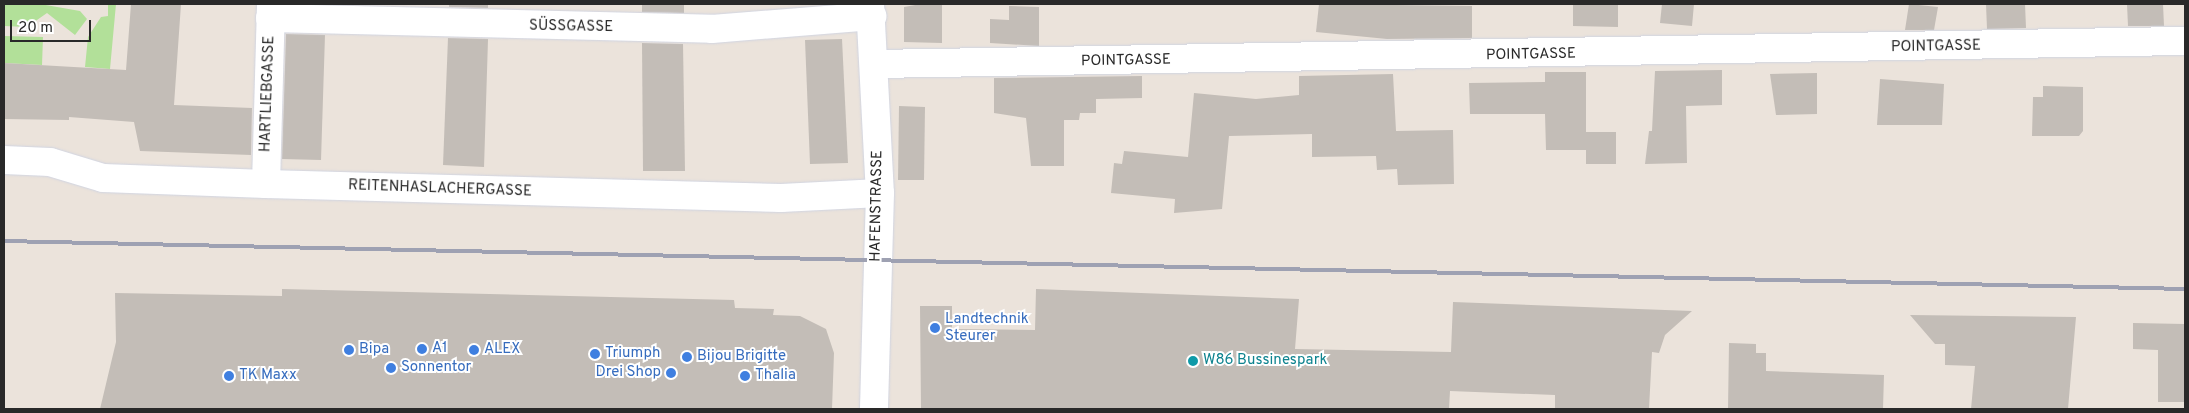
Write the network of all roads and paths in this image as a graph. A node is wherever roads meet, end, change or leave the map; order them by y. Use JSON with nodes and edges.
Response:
{"nodes":[{"id":1,"x":871,"y":10,"type":"edge"},
{"id":2,"x":270,"y":11,"type":"edge"},
{"id":3,"x":2185,"y":41,"type":"edge"},
{"id":4,"x":876,"y":64,"type":"junction"},
{"id":5,"x":4,"y":160,"type":"edge"},
{"id":6,"x":266,"y":184,"type":"junction"},
{"id":7,"x":880,"y":193,"type":"junction"},
{"id":8,"x":874,"y":409,"type":"edge"}],
"edges":[{"from":1,"to":2,"type":"street","name":"SÜSSGASSE"},
{"from":1,"to":4,"type":"street","name":"HAFENSTRASSE"},
{"from":2,"to":6,"type":"street","name":"HARTLIEBGASSE"},
{"from":3,"to":4,"type":"street","name":"POINTGASSE"},
{"from":4,"to":7,"type":"street","name":"HAFENSTRASSE"},
{"from":5,"to":6,"type":"street","name":"REITENHASLACHERGASSE"},
{"from":6,"to":7,"type":"street","name":"REITENHASLACHERGASSE"},
{"from":7,"to":8,"type":"street","name":"HAFENSTRASSE"}]}
